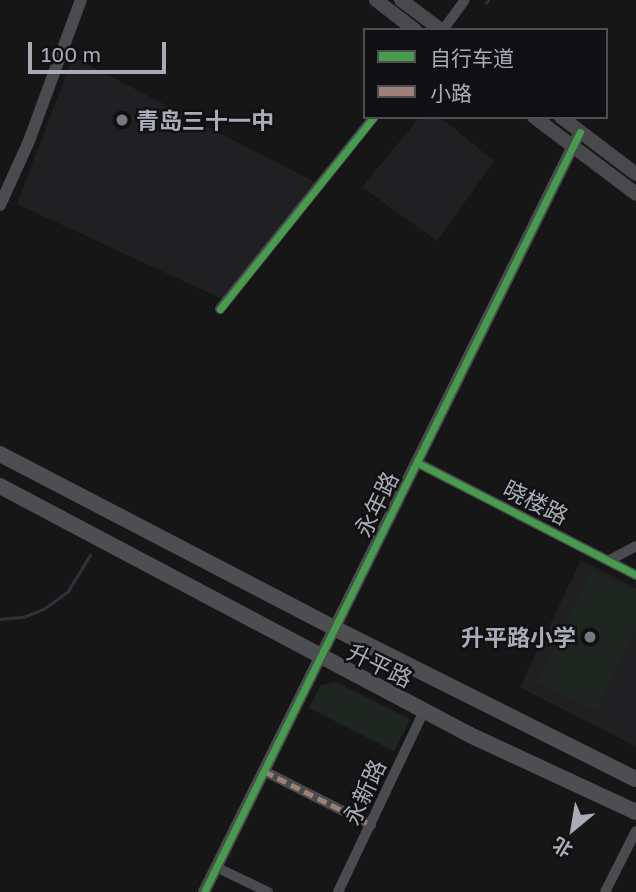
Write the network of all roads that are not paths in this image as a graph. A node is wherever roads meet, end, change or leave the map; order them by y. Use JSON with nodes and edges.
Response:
{"nodes":[{"id":1,"x":80,"y":0,"type":"edge"},
{"id":2,"x":376,"y":0,"type":"edge"},
{"id":3,"x":401,"y":0,"type":"edge"},
{"id":4,"x":465,"y":0,"type":"edge"},
{"id":5,"x":412,"y":28,"type":"edge"},
{"id":6,"x":439,"y":28,"type":"edge"},
{"id":7,"x":444,"y":28,"type":"edge"},
{"id":8,"x":372,"y":119,"type":"edge"},
{"id":9,"x":537,"y":119,"type":"edge"},
{"id":10,"x":564,"y":119,"type":"edge"},
{"id":11,"x":580,"y":132,"type":"junction"},
{"id":12,"x":573,"y":146,"type":"junction"},
{"id":13,"x":636,"y":174,"type":"edge"},
{"id":14,"x":636,"y":194,"type":"edge"},
{"id":15,"x":0,"y":205,"type":"edge"},
{"id":16,"x":220,"y":309,"type":"dead end"},
{"id":17,"x":0,"y":454,"type":"edge"},
{"id":18,"x":418,"y":463,"type":"junction"},
{"id":19,"x":0,"y":486,"type":"edge"},
{"id":20,"x":636,"y":547,"type":"edge"},
{"id":21,"x":608,"y":561,"type":"junction"},
{"id":22,"x":636,"y":575,"type":"edge"},
{"id":23,"x":336,"y":629,"type":"junction"},
{"id":24,"x":320,"y":657,"type":"junction"},
{"id":25,"x":425,"y":709,"type":"junction"},
{"id":26,"x":264,"y":771,"type":"junction"},
{"id":27,"x":636,"y":779,"type":"edge"},
{"id":28,"x":636,"y":812,"type":"edge"},
{"id":29,"x":370,"y":825,"type":"junction"},
{"id":30,"x":636,"y":831,"type":"edge"},
{"id":31,"x":216,"y":867,"type":"junction"},
{"id":32,"x":204,"y":892,"type":"edge"},
{"id":33,"x":268,"y":892,"type":"edge"},
{"id":34,"x":338,"y":892,"type":"edge"},
{"id":35,"x":605,"y":892,"type":"edge"}],
"edges":[{"from":1,"to":15,"type":"street"},
{"from":2,"to":5,"type":"main road"},
{"from":3,"to":6,"type":"main road"},
{"from":4,"to":7,"type":"street"},
{"from":8,"to":16,"type":"street"},
{"from":9,"to":12,"type":"main road"},
{"from":10,"to":11,"type":"main road"},
{"from":11,"to":12,"type":"street","name":"永年路"},
{"from":11,"to":13,"type":"main road"},
{"from":12,"to":14,"type":"main road"},
{"from":12,"to":18,"type":"street","name":"永年路"},
{"from":17,"to":23,"type":"main road","name":"升平路"},
{"from":18,"to":21,"type":"street","name":"晓楼路"},
{"from":18,"to":23,"type":"street","name":"永年路"},
{"from":19,"to":24,"type":"main road","name":"升平路"},
{"from":20,"to":21,"type":"street"},
{"from":21,"to":22,"type":"street","name":"晓楼路"},
{"from":23,"to":24,"type":"street","name":"永年路"},
{"from":23,"to":27,"type":"main road","name":"升平路"},
{"from":24,"to":25,"type":"main road","name":"升平路"},
{"from":24,"to":26,"type":"street","name":"永年路"},
{"from":25,"to":28,"type":"main road","name":"升平路"},
{"from":25,"to":29,"type":"street","name":"永新路"},
{"from":26,"to":29,"type":"street"},
{"from":26,"to":31,"type":"street","name":"永年路"},
{"from":29,"to":34,"type":"street","name":"永新路"},
{"from":30,"to":35,"type":"street"},
{"from":31,"to":32,"type":"street","name":"永年路"},
{"from":31,"to":33,"type":"street"}]}
